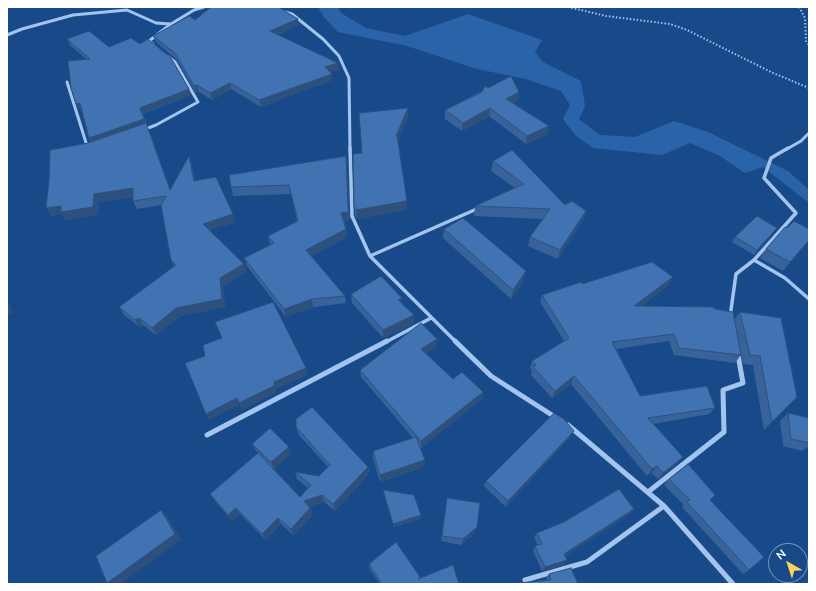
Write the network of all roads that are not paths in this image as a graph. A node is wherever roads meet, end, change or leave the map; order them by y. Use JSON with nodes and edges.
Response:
{"nodes":[{"id":1,"x":204,"y":7,"type":"edge"},
{"id":2,"x":278,"y":10,"type":"edge"},
{"id":3,"x":171,"y":24,"type":"junction"},
{"id":4,"x":7,"y":35,"type":"edge"},
{"id":5,"x":154,"y":45,"type":"edge"},
{"id":6,"x":165,"y":54,"type":"edge"},
{"id":7,"x":67,"y":82,"type":"dead end"},
{"id":8,"x":136,"y":132,"type":"edge"},
{"id":9,"x":809,"y":133,"type":"edge"},
{"id":10,"x":95,"y":146,"type":"edge"},
{"id":11,"x":479,"y":208,"type":"edge"},
{"id":12,"x":370,"y":256,"type":"junction"},
{"id":13,"x":754,"y":260,"type":"junction"},
{"id":14,"x":809,"y":299,"type":"edge"},
{"id":15,"x":430,"y":318,"type":"junction"},
{"id":16,"x":731,"y":324,"type":"edge"},
{"id":17,"x":736,"y":346,"type":"edge"},
{"id":18,"x":558,"y":419,"type":"edge"},
{"id":19,"x":565,"y":423,"type":"edge"},
{"id":20,"x":207,"y":435,"type":"dead end"},
{"id":21,"x":648,"y":492,"type":"junction"},
{"id":22,"x":664,"y":506,"type":"junction"},
{"id":23,"x":525,"y":580,"type":"dead end"},
{"id":24,"x":733,"y":584,"type":"edge"}],
"edges":[{"from":1,"to":3,"type":"street"},
{"from":2,"to":12,"type":"street"},
{"from":3,"to":4,"type":"street"},
{"from":3,"to":5,"type":"street"},
{"from":6,"to":8,"type":"street"},
{"from":7,"to":10,"type":"street"},
{"from":9,"to":13,"type":"street"},
{"from":11,"to":12,"type":"street"},
{"from":12,"to":15,"type":"street"},
{"from":13,"to":14,"type":"street"},
{"from":13,"to":16,"type":"street"},
{"from":15,"to":18,"type":"street"},
{"from":15,"to":20,"type":"street"},
{"from":17,"to":21,"type":"street"},
{"from":19,"to":21,"type":"street"},
{"from":21,"to":22,"type":"street"},
{"from":22,"to":23,"type":"street"},
{"from":22,"to":24,"type":"street"}]}
